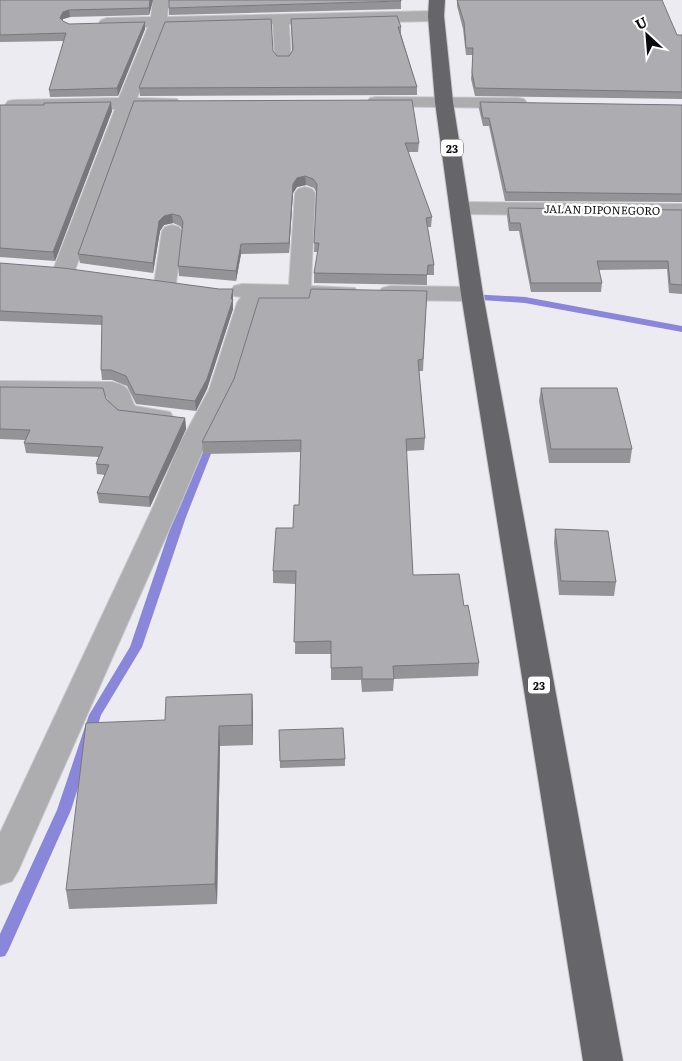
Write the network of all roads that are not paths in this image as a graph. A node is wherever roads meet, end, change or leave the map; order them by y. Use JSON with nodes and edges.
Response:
{"nodes":[{"id":1,"x":161,"y":0,"type":"edge"},
{"id":2,"x":306,"y":0,"type":"edge"},
{"id":3,"x":436,"y":8,"type":"edge"},
{"id":4,"x":281,"y":20,"type":"junction"},
{"id":5,"x":305,"y":20,"type":"junction"},
{"id":6,"x":158,"y":22,"type":"junction"},
{"id":7,"x":90,"y":24,"type":"edge"},
{"id":8,"x":283,"y":58,"type":"edge"},
{"id":9,"x":362,"y":102,"type":"edge"},
{"id":10,"x":444,"y":102,"type":"junction"},
{"id":11,"x":126,"y":103,"type":"junction"},
{"id":12,"x":185,"y":103,"type":"edge"},
{"id":13,"x":531,"y":103,"type":"edge"},
{"id":14,"x":14,"y":105,"type":"edge"},
{"id":15,"x":305,"y":193,"type":"dead end"},
{"id":16,"x":461,"y":208,"type":"junction"},
{"id":17,"x":682,"y":210,"type":"edge"},
{"id":18,"x":172,"y":231,"type":"dead end"},
{"id":19,"x":64,"y":271,"type":"edge"},
{"id":20,"x":164,"y":284,"type":"edge"},
{"id":21,"x":220,"y":290,"type":"edge"},
{"id":22,"x":262,"y":292,"type":"junction"},
{"id":23,"x":300,"y":293,"type":"junction"},
{"id":24,"x":473,"y":300,"type":"junction"},
{"id":25,"x":0,"y":388,"type":"edge"},
{"id":26,"x":205,"y":421,"type":"junction"},
{"id":27,"x":0,"y":871,"type":"edge"},
{"id":28,"x":603,"y":1061,"type":"edge"}],
"edges":[{"from":1,"to":6,"type":"street"},
{"from":2,"to":5,"type":"street"},
{"from":3,"to":5,"type":"street"},
{"from":3,"to":10,"type":"highway","number":"23"},
{"from":4,"to":5,"type":"street"},
{"from":4,"to":6,"type":"street"},
{"from":4,"to":8,"type":"street"},
{"from":6,"to":7,"type":"street"},
{"from":6,"to":11,"type":"street"},
{"from":9,"to":10,"type":"street"},
{"from":10,"to":13,"type":"street"},
{"from":10,"to":16,"type":"highway","number":"23"},
{"from":11,"to":12,"type":"street"},
{"from":11,"to":14,"type":"street"},
{"from":11,"to":19,"type":"street"},
{"from":15,"to":23,"type":"street"},
{"from":16,"to":17,"type":"street","name":"JALAN DIPONEGORO"},
{"from":16,"to":24,"type":"highway","number":"23"},
{"from":18,"to":20,"type":"street"},
{"from":21,"to":22,"type":"street"},
{"from":22,"to":23,"type":"street"},
{"from":22,"to":26,"type":"street"},
{"from":23,"to":24,"type":"street"},
{"from":24,"to":28,"type":"highway","number":"23"},
{"from":25,"to":26,"type":"street"},
{"from":26,"to":27,"type":"street"}]}
